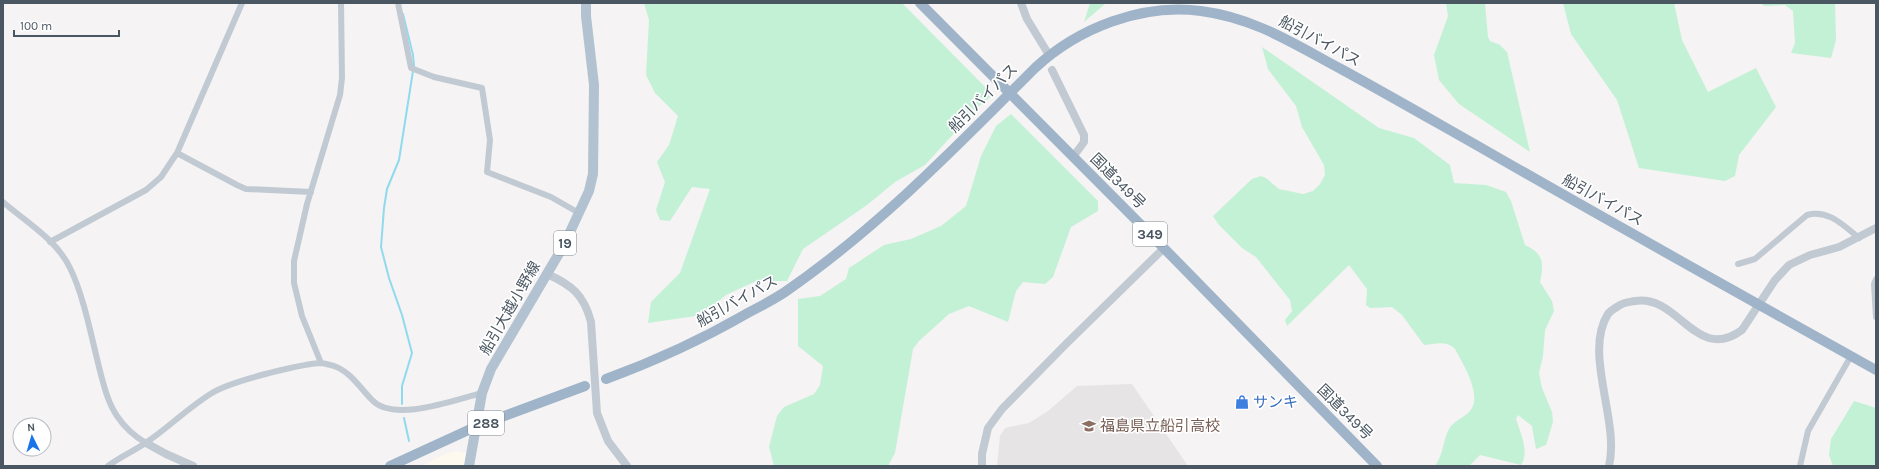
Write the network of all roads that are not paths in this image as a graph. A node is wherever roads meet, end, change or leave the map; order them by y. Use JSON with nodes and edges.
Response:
{"nodes":[{"id":1,"x":242,"y":3,"type":"edge"},
{"id":2,"x":341,"y":3,"type":"edge"},
{"id":3,"x":398,"y":3,"type":"edge"},
{"id":4,"x":586,"y":3,"type":"edge"},
{"id":5,"x":920,"y":3,"type":"edge"},
{"id":6,"x":1021,"y":3,"type":"edge"},
{"id":7,"x":1049,"y":55,"type":"junction"},
{"id":8,"x":1052,"y":70,"type":"dead end"},
{"id":9,"x":1010,"y":93,"type":"junction"},
{"id":10,"x":177,"y":153,"type":"junction"},
{"id":11,"x":1073,"y":157,"type":"junction"},
{"id":12,"x":311,"y":192,"type":"junction"},
{"id":13,"x":3,"y":202,"type":"edge"},
{"id":14,"x":579,"y":213,"type":"junction"},
{"id":15,"x":1876,"y":229,"type":"edge"},
{"id":16,"x":1859,"y":238,"type":"junction"},
{"id":17,"x":50,"y":242,"type":"junction"},
{"id":18,"x":1164,"y":248,"type":"junction"},
{"id":19,"x":1738,"y":264,"type":"dead end"},
{"id":20,"x":547,"y":274,"type":"junction"},
{"id":21,"x":1876,"y":279,"type":"edge"},
{"id":22,"x":1759,"y":305,"type":"junction"},
{"id":23,"x":1876,"y":317,"type":"edge"},
{"id":24,"x":1851,"y":356,"type":"junction"},
{"id":25,"x":321,"y":363,"type":"junction"},
{"id":26,"x":1876,"y":370,"type":"edge"},
{"id":27,"x":606,"y":379,"type":"dead end"},
{"id":28,"x":585,"y":386,"type":"dead end"},
{"id":29,"x":482,"y":393,"type":"junction"},
{"id":30,"x":475,"y":427,"type":"junction"},
{"id":31,"x":146,"y":443,"type":"junction"},
{"id":32,"x":108,"y":466,"type":"edge"},
{"id":33,"x":193,"y":466,"type":"edge"},
{"id":34,"x":390,"y":466,"type":"edge"},
{"id":35,"x":469,"y":466,"type":"edge"},
{"id":36,"x":627,"y":466,"type":"edge"},
{"id":37,"x":982,"y":466,"type":"edge"},
{"id":38,"x":1377,"y":466,"type":"edge"},
{"id":39,"x":1609,"y":466,"type":"edge"},
{"id":40,"x":1800,"y":466,"type":"edge"}],
"edges":[{"from":1,"to":10,"type":"street"},
{"from":2,"to":12,"type":"street"},
{"from":3,"to":14,"type":"street"},
{"from":4,"to":14,"type":"main road","name":"船引大越小野線","number":"19"},
{"from":5,"to":9,"type":"highway","name":"国道349号","number":"349"},
{"from":6,"to":7,"type":"street"},
{"from":7,"to":9,"type":"highway","name":"船引バイパス"},
{"from":7,"to":22,"type":"highway","name":"船引バイパス"},
{"from":8,"to":11,"type":"street"},
{"from":9,"to":11,"type":"highway","name":"国道349号","number":"349"},
{"from":9,"to":27,"type":"highway","name":"船引バイパス"},
{"from":10,"to":12,"type":"street"},
{"from":10,"to":17,"type":"street"},
{"from":11,"to":18,"type":"highway","name":"国道349号","number":"349"},
{"from":12,"to":25,"type":"street"},
{"from":13,"to":17,"type":"street"},
{"from":14,"to":20,"type":"main road","name":"船引大越小野線","number":"19"},
{"from":15,"to":16,"type":"street"},
{"from":16,"to":19,"type":"street"},
{"from":16,"to":22,"type":"street"},
{"from":17,"to":31,"type":"street"},
{"from":18,"to":37,"type":"street"},
{"from":18,"to":38,"type":"highway","name":"国道349号","number":"349"},
{"from":20,"to":29,"type":"main road","name":"船引大越小野線","number":"19"},
{"from":20,"to":36,"type":"street"},
{"from":21,"to":23,"type":"street"},
{"from":22,"to":24,"type":"highway","name":"船引バイパス"},
{"from":22,"to":39,"type":"street"},
{"from":24,"to":26,"type":"highway","name":"船引バイパス"},
{"from":24,"to":40,"type":"street"},
{"from":25,"to":29,"type":"street"},
{"from":25,"to":31,"type":"street"},
{"from":28,"to":30,"type":"highway","number":"288"},
{"from":29,"to":30,"type":"main road","name":"船引大越小野線","number":"19"},
{"from":30,"to":34,"type":"highway","number":"288"},
{"from":30,"to":35,"type":"main road","name":"船引大越小野線","number":"19"},
{"from":31,"to":32,"type":"street"},
{"from":31,"to":33,"type":"street"}]}
